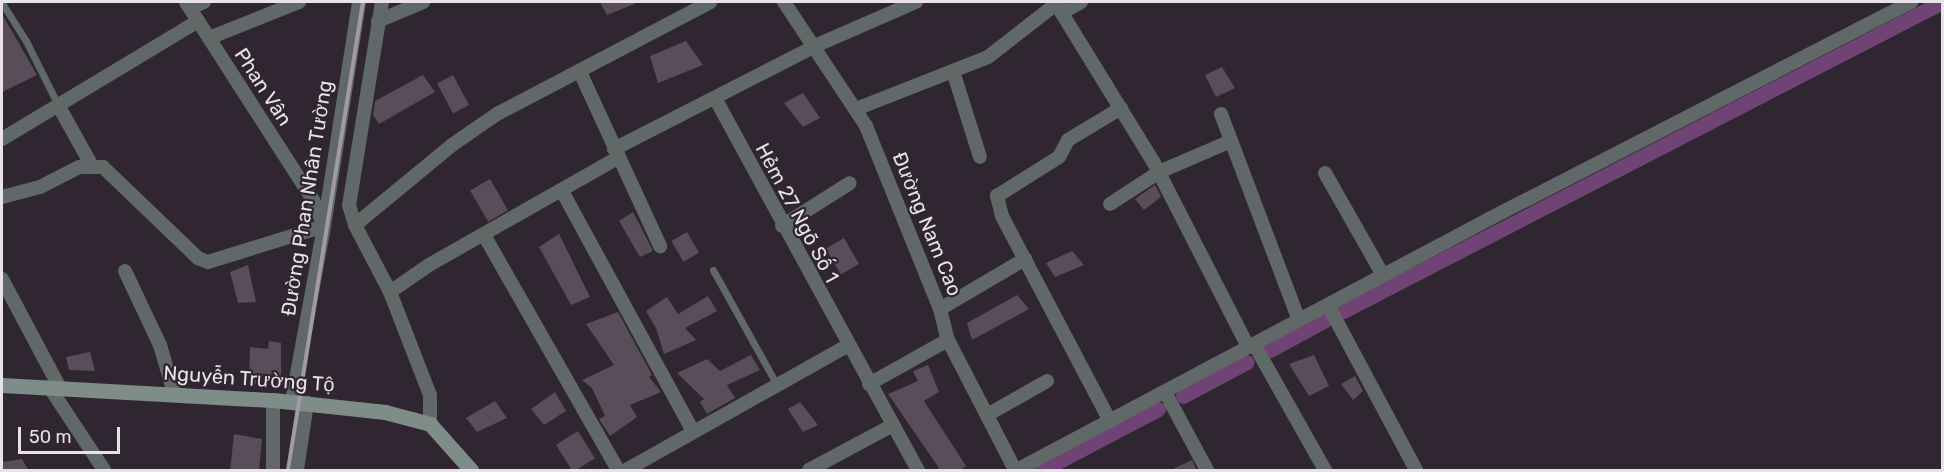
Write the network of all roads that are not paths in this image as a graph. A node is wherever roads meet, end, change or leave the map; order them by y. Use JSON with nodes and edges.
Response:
{"nodes":[{"id":1,"x":204,"y":2,"type":"edge"},
{"id":2,"x":299,"y":2,"type":"edge"},
{"id":3,"x":359,"y":2,"type":"edge"},
{"id":4,"x":382,"y":2,"type":"edge"},
{"id":5,"x":423,"y":2,"type":"edge"},
{"id":6,"x":710,"y":2,"type":"edge"},
{"id":7,"x":784,"y":2,"type":"edge"},
{"id":8,"x":914,"y":2,"type":"edge"},
{"id":9,"x":1081,"y":2,"type":"edge"},
{"id":10,"x":1911,"y":2,"type":"edge"},
{"id":11,"x":2,"y":3,"type":"edge"},
{"id":12,"x":188,"y":5,"type":"edge"},
{"id":13,"x":1057,"y":6,"type":"edge"},
{"id":14,"x":198,"y":21,"type":"junction"},
{"id":15,"x":378,"y":21,"type":"junction"},
{"id":16,"x":209,"y":38,"type":"junction"},
{"id":17,"x":817,"y":45,"type":"junction"},
{"id":18,"x":953,"y":70,"type":"junction"},
{"id":19,"x":580,"y":72,"type":"junction"},
{"id":20,"x":715,"y":98,"type":"junction"},
{"id":21,"x":58,"y":105,"type":"junction"},
{"id":22,"x":1121,"y":108,"type":"junction"},
{"id":23,"x":856,"y":109,"type":"junction"},
{"id":24,"x":1221,"y":114,"type":"dead end"},
{"id":25,"x":2,"y":139,"type":"edge"},
{"id":26,"x":1231,"y":141,"type":"junction"},
{"id":27,"x":616,"y":154,"type":"junction"},
{"id":28,"x":980,"y":157,"type":"dead end"},
{"id":29,"x":91,"y":164,"type":"junction"},
{"id":30,"x":1159,"y":172,"type":"junction"},
{"id":31,"x":1325,"y":173,"type":"dead end"},
{"id":32,"x":850,"y":183,"type":"dead end"},
{"id":33,"x":562,"y":191,"type":"junction"},
{"id":34,"x":2,"y":197,"type":"edge"},
{"id":35,"x":1110,"y":204,"type":"dead end"},
{"id":36,"x":355,"y":225,"type":"junction"},
{"id":37,"x":324,"y":226,"type":"junction"},
{"id":38,"x":782,"y":226,"type":"junction"},
{"id":39,"x":484,"y":235,"type":"junction"},
{"id":40,"x":660,"y":246,"type":"dead end"},
{"id":41,"x":1025,"y":259,"type":"junction"},
{"id":42,"x":713,"y":270,"type":"dead end"},
{"id":43,"x":125,"y":271,"type":"dead end"},
{"id":44,"x":1383,"y":276,"type":"junction"},
{"id":45,"x":2,"y":279,"type":"edge"},
{"id":46,"x":390,"y":292,"type":"junction"},
{"id":47,"x":1328,"y":305,"type":"junction"},
{"id":48,"x":940,"y":309,"type":"junction"},
{"id":49,"x":1299,"y":320,"type":"junction"},
{"id":50,"x":948,"y":340,"type":"junction"},
{"id":51,"x":847,"y":346,"type":"junction"},
{"id":52,"x":1251,"y":346,"type":"junction"},
{"id":53,"x":1047,"y":381,"type":"dead end"},
{"id":54,"x":869,"y":384,"type":"junction"},
{"id":55,"x":2,"y":385,"type":"edge"},
{"id":56,"x":777,"y":385,"type":"junction"},
{"id":57,"x":55,"y":388,"type":"junction"},
{"id":58,"x":1165,"y":392,"type":"junction"},
{"id":59,"x":174,"y":393,"type":"junction"},
{"id":60,"x":273,"y":399,"type":"junction"},
{"id":61,"x":292,"y":401,"type":"junction"},
{"id":62,"x":307,"y":403,"type":"junction"},
{"id":63,"x":987,"y":415,"type":"junction"},
{"id":64,"x":1110,"y":421,"type":"junction"},
{"id":65,"x":430,"y":424,"type":"junction"},
{"id":66,"x":893,"y":425,"type":"junction"},
{"id":67,"x":693,"y":431,"type":"junction"},
{"id":68,"x":104,"y":471,"type":"edge"},
{"id":69,"x":273,"y":471,"type":"edge"},
{"id":70,"x":297,"y":471,"type":"edge"},
{"id":71,"x":471,"y":471,"type":"edge"},
{"id":72,"x":618,"y":471,"type":"edge"},
{"id":73,"x":626,"y":471,"type":"edge"},
{"id":74,"x":809,"y":471,"type":"edge"},
{"id":75,"x":918,"y":471,"type":"edge"},
{"id":76,"x":1016,"y":471,"type":"edge"},
{"id":77,"x":1207,"y":471,"type":"edge"},
{"id":78,"x":1325,"y":471,"type":"edge"},
{"id":79,"x":1416,"y":471,"type":"edge"}],
"edges":[{"from":1,"to":12,"type":"street"},
{"from":2,"to":16,"type":"street"},
{"from":3,"to":37,"type":"street","name":"Đường Phan Nhân Tường"},
{"from":4,"to":15,"type":"street"},
{"from":5,"to":15,"type":"street"},
{"from":6,"to":19,"type":"street"},
{"from":7,"to":17,"type":"street","name":"Đường Nam Cao"},
{"from":8,"to":17,"type":"street"},
{"from":9,"to":13,"type":"street"},
{"from":10,"to":44,"type":"street"},
{"from":11,"to":21,"type":"lane"},
{"from":12,"to":14,"type":"street","name":"Phan Vân"},
{"from":13,"to":18,"type":"street"},
{"from":13,"to":22,"type":"street"},
{"from":14,"to":16,"type":"street","name":"Phan Vân"},
{"from":14,"to":21,"type":"street"},
{"from":15,"to":36,"type":"street"},
{"from":16,"to":37,"type":"street","name":"Phan Vân"},
{"from":17,"to":20,"type":"street"},
{"from":17,"to":23,"type":"street","name":"Đường Nam Cao"},
{"from":18,"to":23,"type":"street"},
{"from":18,"to":28,"type":"street"},
{"from":19,"to":27,"type":"street"},
{"from":19,"to":36,"type":"street"},
{"from":20,"to":27,"type":"street"},
{"from":20,"to":38,"type":"street","name":"Hẻm 27 Ngõ Số 1"},
{"from":21,"to":25,"type":"street"},
{"from":21,"to":29,"type":"street"},
{"from":22,"to":30,"type":"street"},
{"from":22,"to":41,"type":"street"},
{"from":23,"to":48,"type":"street","name":"Đường Nam Cao"},
{"from":24,"to":26,"type":"street"},
{"from":26,"to":30,"type":"street"},
{"from":26,"to":49,"type":"street"},
{"from":27,"to":33,"type":"street"},
{"from":27,"to":40,"type":"street"},
{"from":29,"to":34,"type":"street"},
{"from":29,"to":37,"type":"street"},
{"from":30,"to":35,"type":"street"},
{"from":30,"to":52,"type":"street"},
{"from":31,"to":44,"type":"street"},
{"from":32,"to":38,"type":"street"},
{"from":33,"to":39,"type":"street"},
{"from":33,"to":67,"type":"street"},
{"from":36,"to":46,"type":"street"},
{"from":37,"to":61,"type":"street","name":"Đường Phan Nhân Tường"},
{"from":38,"to":51,"type":"street","name":"Hẻm 27 Ngõ Số 1"},
{"from":39,"to":46,"type":"street"},
{"from":39,"to":72,"type":"street"},
{"from":41,"to":48,"type":"street"},
{"from":41,"to":64,"type":"street"},
{"from":42,"to":56,"type":"lane"},
{"from":43,"to":59,"type":"street"},
{"from":44,"to":47,"type":"street"},
{"from":45,"to":57,"type":"street"},
{"from":46,"to":65,"type":"street"},
{"from":47,"to":49,"type":"street"},
{"from":47,"to":79,"type":"street"},
{"from":48,"to":50,"type":"street","name":"Đường Nam Cao"},
{"from":49,"to":52,"type":"street"},
{"from":50,"to":54,"type":"street"},
{"from":50,"to":63,"type":"street","name":"Đường Nam Cao"},
{"from":51,"to":54,"type":"street","name":"Hẻm 27 Ngõ Số 1"},
{"from":51,"to":56,"type":"street"},
{"from":52,"to":58,"type":"street"},
{"from":52,"to":78,"type":"street"},
{"from":53,"to":63,"type":"street"},
{"from":54,"to":66,"type":"street","name":"Hẻm 27 Ngõ Số 1"},
{"from":55,"to":57,"type":"main road","name":"Nguyễn Trường Tộ"},
{"from":56,"to":67,"type":"street"},
{"from":57,"to":59,"type":"main road","name":"Nguyễn Trường Tộ"},
{"from":57,"to":68,"type":"street"},
{"from":58,"to":64,"type":"street"},
{"from":58,"to":77,"type":"street"},
{"from":59,"to":60,"type":"main road","name":"Nguyễn Trường Tộ"},
{"from":60,"to":61,"type":"main road","name":"Nguyễn Trường Tộ"},
{"from":60,"to":69,"type":"street"},
{"from":61,"to":62,"type":"main road","name":"Nguyễn Trường Tộ"},
{"from":62,"to":65,"type":"main road","name":"Nguyễn Trường Tộ"},
{"from":62,"to":70,"type":"street"},
{"from":63,"to":76,"type":"street","name":"Đường Nam Cao"},
{"from":64,"to":76,"type":"street"},
{"from":65,"to":71,"type":"main road"},
{"from":66,"to":74,"type":"street"},
{"from":66,"to":75,"type":"street","name":"Hẻm 27 Ngõ Số 1"},
{"from":67,"to":73,"type":"street"}]}
